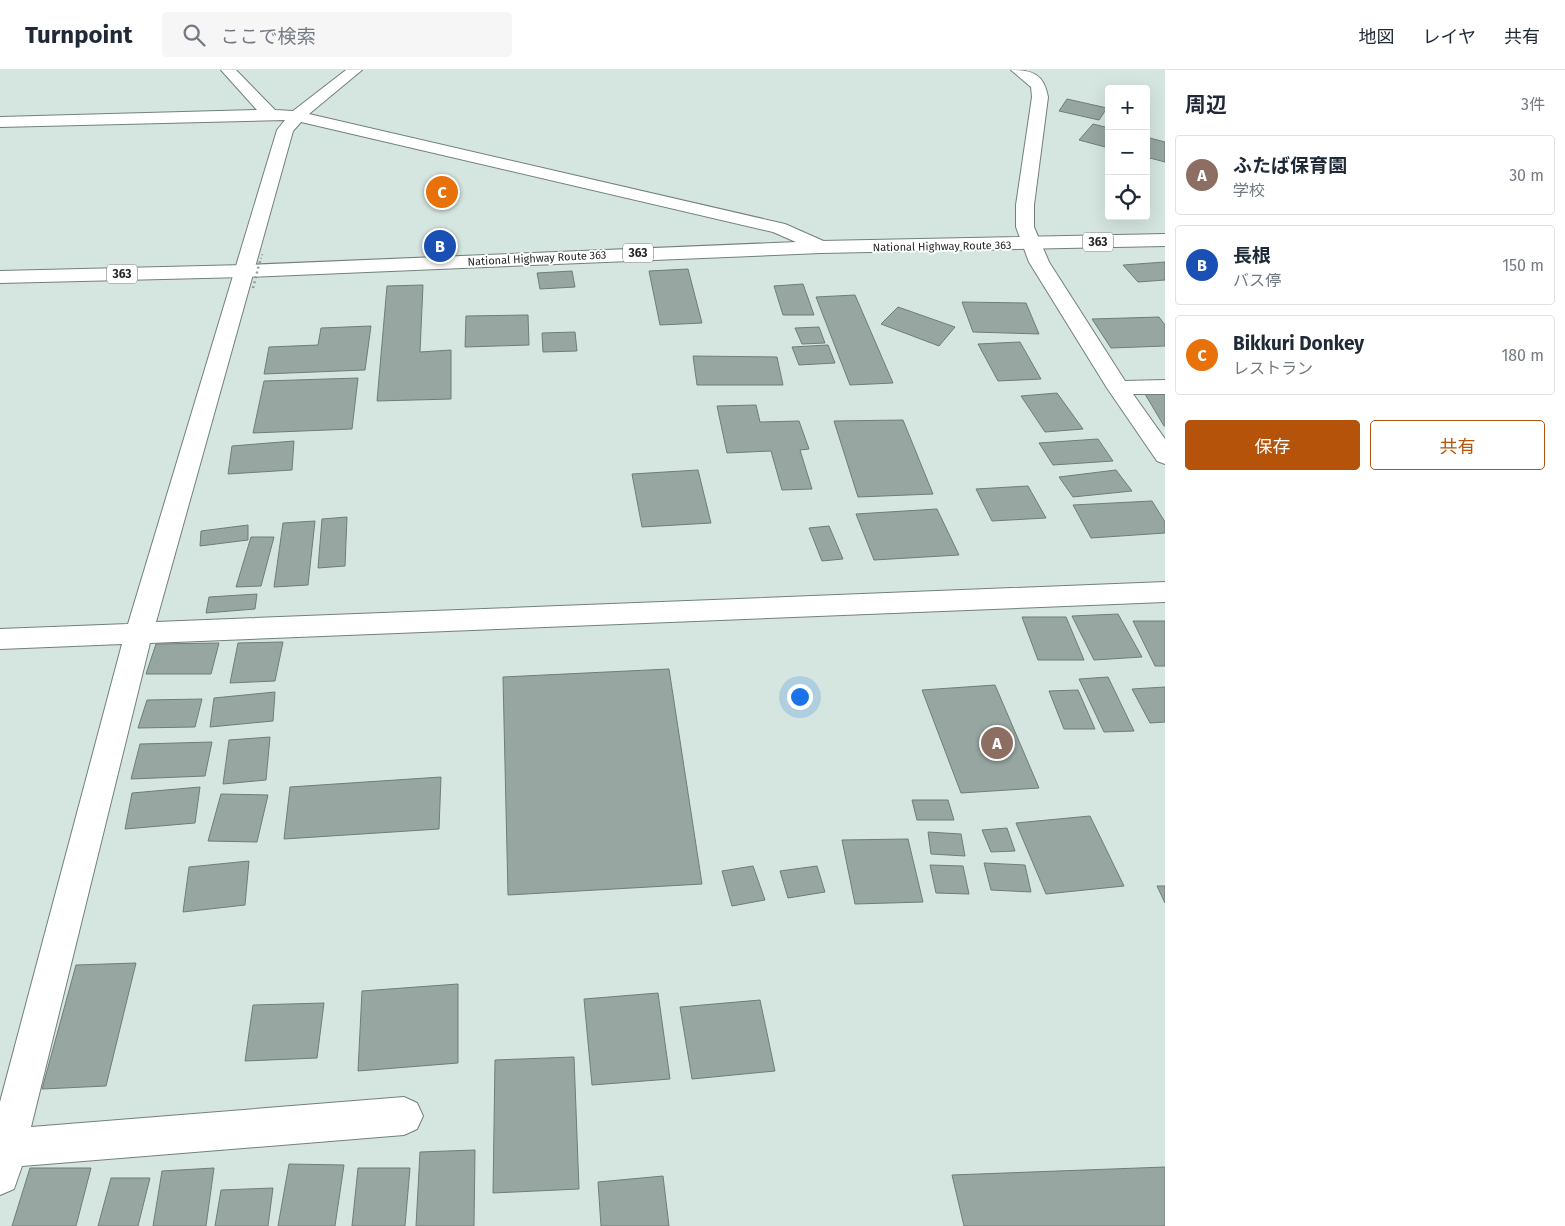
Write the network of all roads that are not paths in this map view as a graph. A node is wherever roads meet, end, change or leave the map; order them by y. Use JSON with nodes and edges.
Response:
{"nodes":[{"id":1,"x":228,"y":70,"type":"edge"},
{"id":2,"x":355,"y":70,"type":"edge"},
{"id":3,"x":1018,"y":70,"type":"edge"},
{"id":4,"x":270,"y":114,"type":"junction"},
{"id":5,"x":296,"y":116,"type":"junction"},
{"id":6,"x":0,"y":122,"type":"edge"},
{"id":7,"x":1165,"y":240,"type":"edge"},
{"id":8,"x":1032,"y":244,"type":"junction"},
{"id":9,"x":821,"y":248,"type":"junction"},
{"id":10,"x":0,"y":277,"type":"edge"},
{"id":11,"x":249,"y":280,"type":"junction"},
{"id":12,"x":1165,"y":387,"type":"edge"},
{"id":13,"x":1118,"y":388,"type":"junction"},
{"id":14,"x":1165,"y":456,"type":"edge"},
{"id":15,"x":1165,"y":592,"type":"edge"},
{"id":16,"x":139,"y":633,"type":"junction"},
{"id":17,"x":0,"y":639,"type":"edge"},
{"id":18,"x":404,"y":1116,"type":"dead end"},
{"id":19,"x":3,"y":1162,"type":"edge"}],
"edges":[{"from":1,"to":4,"type":"main road"},
{"from":2,"to":5,"type":"main road"},
{"from":3,"to":8,"type":"main road"},
{"from":4,"to":5,"type":"main road"},
{"from":4,"to":6,"type":"main road"},
{"from":5,"to":9,"type":"main road"},
{"from":5,"to":11,"type":"main road"},
{"from":7,"to":8,"type":"main road","name":"National Highway Route 363","number":"363"},
{"from":8,"to":9,"type":"main road","name":"National Highway Route 363","number":"363"},
{"from":8,"to":13,"type":"main road"},
{"from":9,"to":11,"type":"main road","name":"National Highway Route 363","number":"363"},
{"from":10,"to":11,"type":"main road","name":"National Highway Route 363","number":"363"},
{"from":11,"to":16,"type":"main road"},
{"from":12,"to":13,"type":"main road"},
{"from":13,"to":14,"type":"main road"},
{"from":15,"to":16,"type":"main road"},
{"from":16,"to":17,"type":"main road"},
{"from":16,"to":19,"type":"main road"},
{"from":18,"to":19,"type":"main road"}]}
